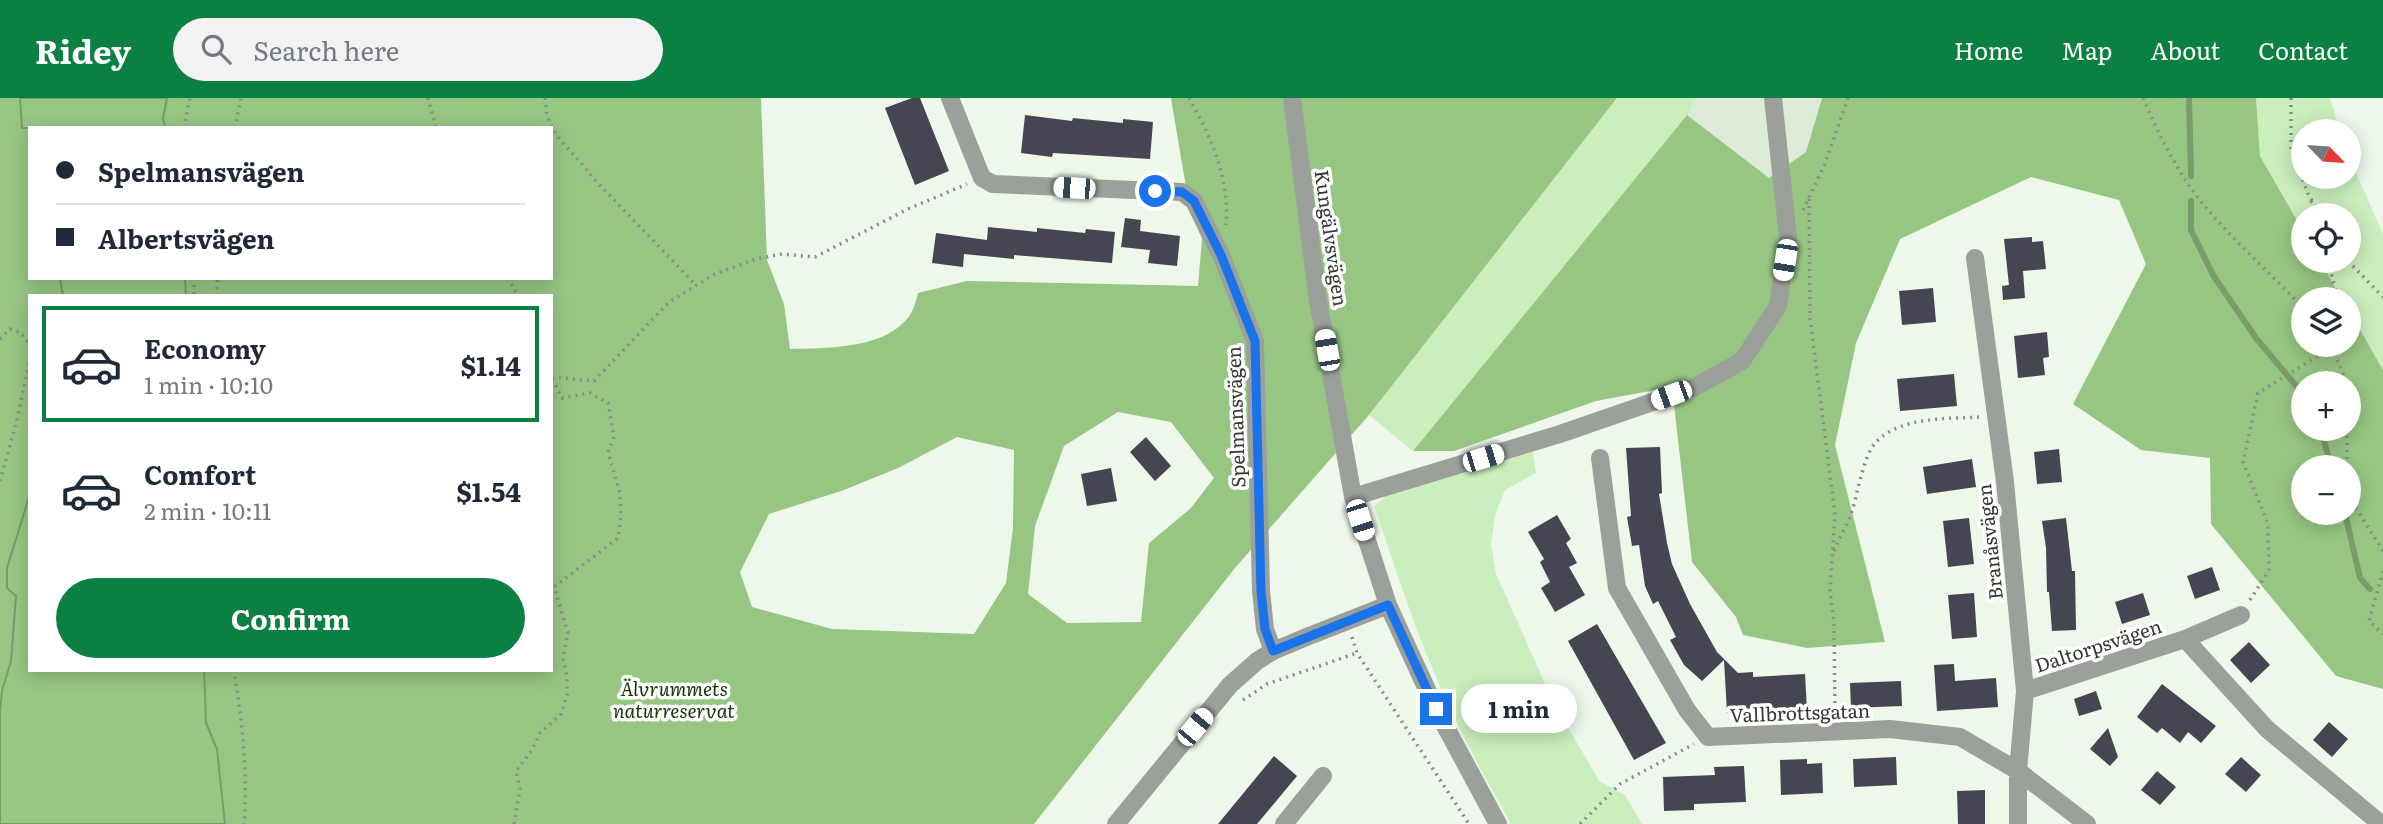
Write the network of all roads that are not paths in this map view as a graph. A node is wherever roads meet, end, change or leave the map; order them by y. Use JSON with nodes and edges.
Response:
{"nodes":[{"id":1,"x":950,"y":98,"type":"edge"},
{"id":2,"x":1292,"y":98,"type":"edge"},
{"id":3,"x":1773,"y":98,"type":"edge"},
{"id":4,"x":1975,"y":258,"type":"dead end"},
{"id":5,"x":1601,"y":458,"type":"dead end"},
{"id":6,"x":1353,"y":497,"type":"junction"},
{"id":7,"x":1388,"y":605,"type":"junction"},
{"id":8,"x":2241,"y":615,"type":"road end"},
{"id":9,"x":2185,"y":639,"type":"junction"},
{"id":10,"x":1273,"y":651,"type":"junction"},
{"id":11,"x":2025,"y":691,"type":"junction"},
{"id":12,"x":2018,"y":771,"type":"junction"},
{"id":13,"x":1323,"y":776,"type":"dead end"},
{"id":14,"x":1116,"y":824,"type":"edge"},
{"id":15,"x":1284,"y":824,"type":"edge"},
{"id":16,"x":1498,"y":824,"type":"edge"},
{"id":17,"x":2018,"y":824,"type":"edge"},
{"id":18,"x":2087,"y":824,"type":"edge"},
{"id":19,"x":2381,"y":824,"type":"edge"}],
"edges":[{"from":1,"to":10,"type":"street","name":"Spelmansvägen"},
{"from":2,"to":6,"type":"street","name":"Kungälvsvägen"},
{"from":3,"to":6,"type":"street"},
{"from":4,"to":11,"type":"street","name":"Branåsvägen"},
{"from":5,"to":12,"type":"street","name":"Vallbrottsgatan"},
{"from":6,"to":7,"type":"street","name":"Kungälvsvägen"},
{"from":7,"to":10,"type":"street"},
{"from":7,"to":16,"type":"street","name":"Kungälvsvägen"},
{"from":8,"to":9,"type":"street","name":"Daltorpsvägen"},
{"from":9,"to":11,"type":"street","name":"Daltorpsvägen"},
{"from":9,"to":19,"type":"street","name":"Daltorpsvägen"},
{"from":10,"to":14,"type":"street"},
{"from":11,"to":12,"type":"street","name":"Branåsvägen"},
{"from":12,"to":17,"type":"street","name":"Branåsvägen"},
{"from":12,"to":18,"type":"street","name":"Vallbrottsgatan"},
{"from":13,"to":15,"type":"street"}]}
